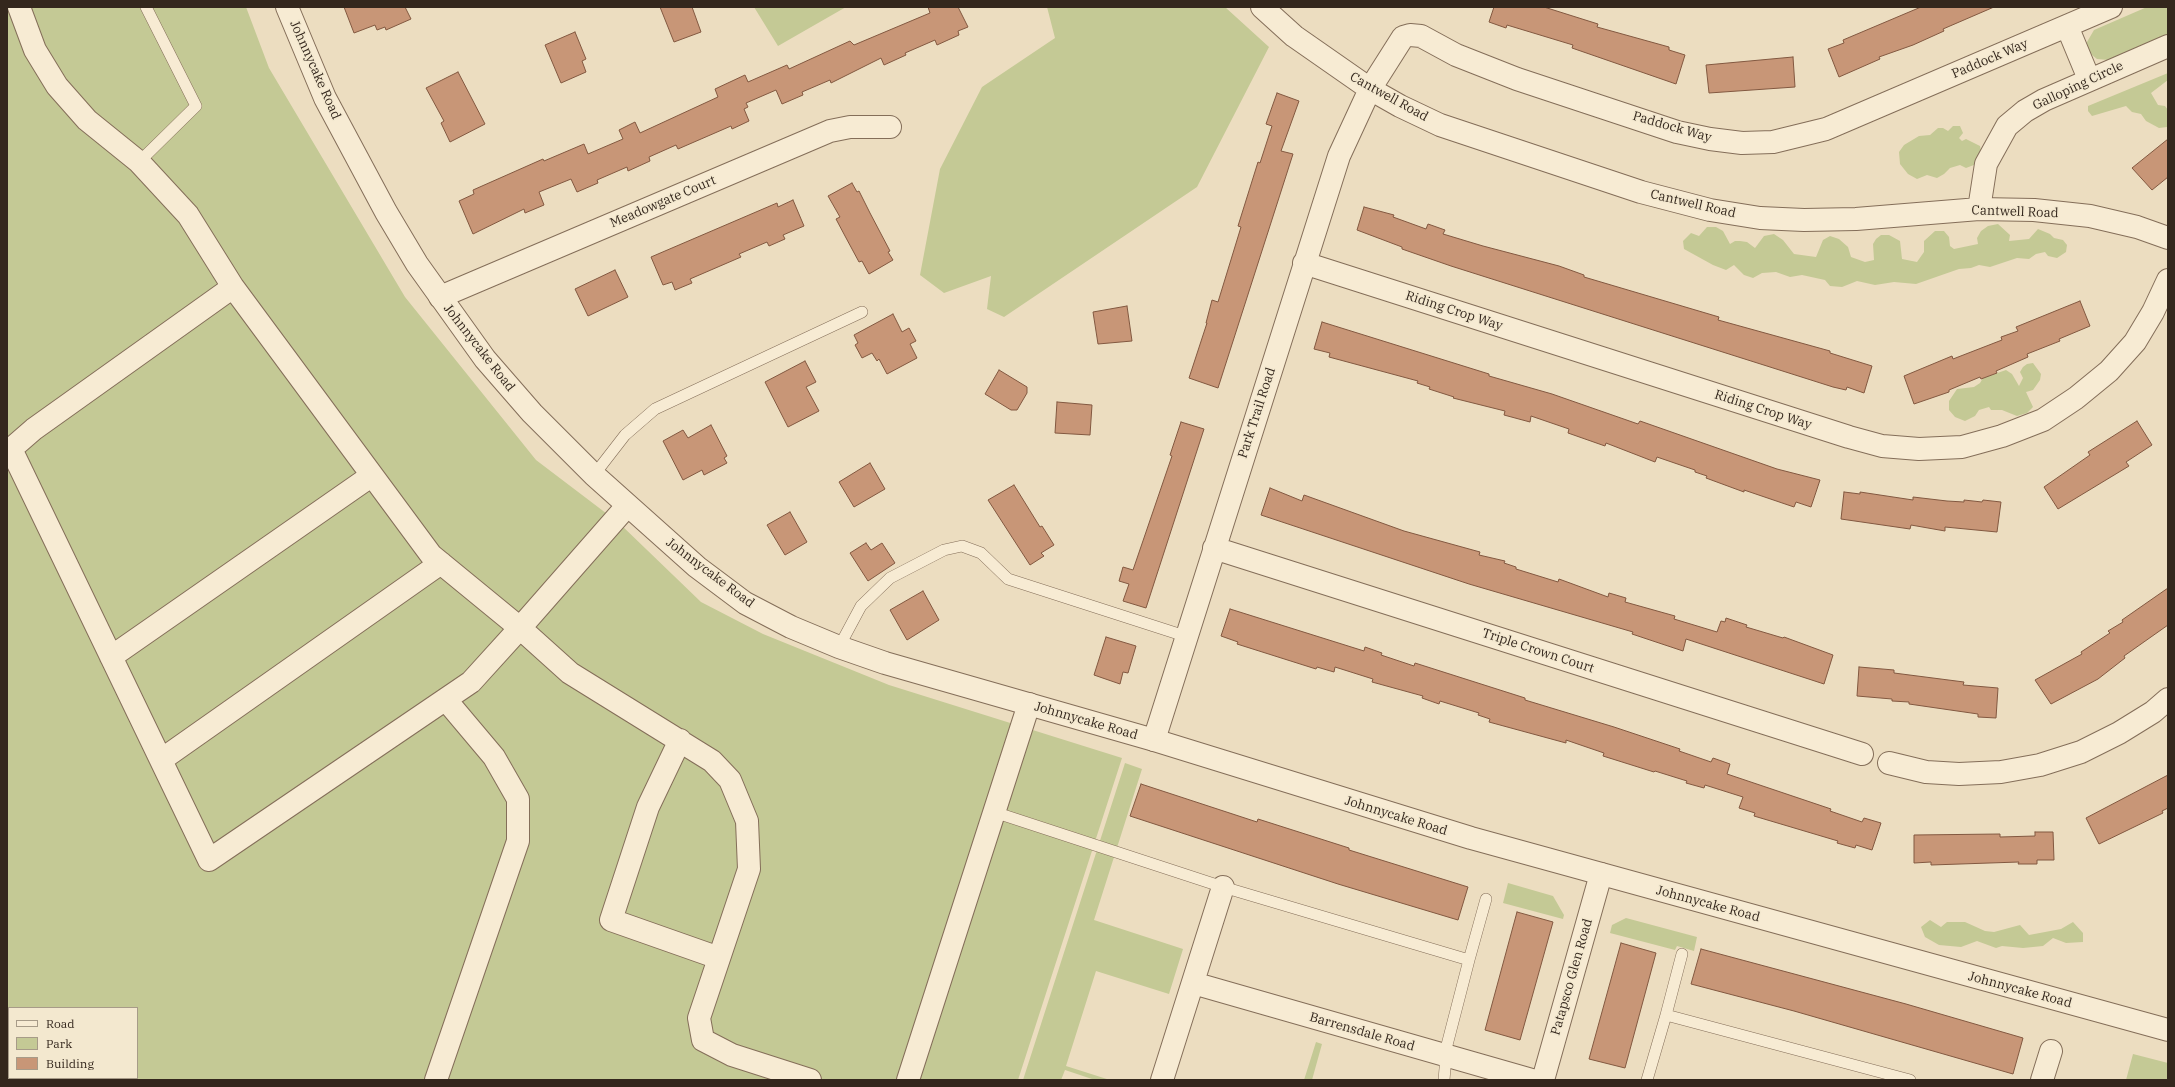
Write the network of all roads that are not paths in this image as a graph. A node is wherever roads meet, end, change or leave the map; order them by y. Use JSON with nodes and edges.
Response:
{"nodes":[{"id":1,"x":19,"y":7,"type":"edge"},
{"id":2,"x":146,"y":7,"type":"edge"},
{"id":3,"x":287,"y":7,"type":"edge"},
{"id":4,"x":1262,"y":7,"type":"edge"},
{"id":5,"x":2111,"y":7,"type":"edge"},
{"id":6,"x":2067,"y":26,"type":"junction"},
{"id":7,"x":2168,"y":46,"type":"edge"},
{"id":8,"x":2090,"y":79,"type":"junction"},
{"id":9,"x":1370,"y":89,"type":"junction"},
{"id":10,"x":890,"y":127,"type":"dead end"},
{"id":11,"x":139,"y":162,"type":"junction"},
{"id":12,"x":1979,"y":209,"type":"junction"},
{"id":13,"x":2168,"y":238,"type":"edge"},
{"id":14,"x":1304,"y":263,"type":"junction"},
{"id":15,"x":2168,"y":280,"type":"edge"},
{"id":16,"x":233,"y":287,"type":"junction"},
{"id":17,"x":440,"y":297,"type":"junction"},
{"id":18,"x":862,"y":312,"type":"dead end"},
{"id":19,"x":9,"y":448,"type":"edge"},
{"id":20,"x":594,"y":475,"type":"junction"},
{"id":21,"x":371,"y":476,"type":"junction"},
{"id":22,"x":627,"y":506,"type":"junction"},
{"id":23,"x":1214,"y":548,"type":"junction"},
{"id":24,"x":441,"y":563,"type":"junction"},
{"id":25,"x":520,"y":628,"type":"junction"},
{"id":26,"x":1188,"y":637,"type":"junction"},
{"id":27,"x":840,"y":647,"type":"junction"},
{"id":28,"x":111,"y":657,"type":"junction"},
{"id":29,"x":2168,"y":699,"type":"edge"},
{"id":30,"x":446,"y":700,"type":"junction"},
{"id":31,"x":1028,"y":704,"type":"junction"},
{"id":32,"x":680,"y":740,"type":"junction"},
{"id":33,"x":1154,"y":740,"type":"junction"},
{"id":34,"x":1862,"y":754,"type":"dead end"},
{"id":35,"x":161,"y":760,"type":"junction"},
{"id":36,"x":1889,"y":763,"type":"dead end"},
{"id":37,"x":994,"y":812,"type":"junction"},
{"id":38,"x":1601,"y":874,"type":"junction"},
{"id":39,"x":1223,"y":887,"type":"junction"},
{"id":40,"x":1486,"y":899,"type":"dead end"},
{"id":41,"x":1682,"y":954,"type":"dead end"},
{"id":42,"x":719,"y":958,"type":"junction"},
{"id":43,"x":1469,"y":960,"type":"junction"},
{"id":44,"x":1193,"y":983,"type":"junction"},
{"id":45,"x":1666,"y":1015,"type":"junction"},
{"id":46,"x":2168,"y":1030,"type":"edge"},
{"id":47,"x":2051,"y":1051,"type":"dead end"},
{"id":48,"x":1446,"y":1056,"type":"junction"},
{"id":49,"x":443,"y":1077,"type":"edge"},
{"id":50,"x":810,"y":1080,"type":"edge"},
{"id":51,"x":908,"y":1080,"type":"edge"},
{"id":52,"x":1162,"y":1080,"type":"edge"},
{"id":53,"x":1444,"y":1080,"type":"edge"},
{"id":54,"x":1532,"y":1080,"type":"edge"},
{"id":55,"x":1543,"y":1080,"type":"edge"},
{"id":56,"x":1648,"y":1080,"type":"edge"},
{"id":57,"x":1910,"y":1080,"type":"edge"},
{"id":58,"x":2042,"y":1080,"type":"edge"}],
"edges":[{"from":1,"to":11,"type":"street"},
{"from":2,"to":11,"type":"lane"},
{"from":3,"to":17,"type":"street","name":"Johnnycake Road"},
{"from":4,"to":9,"type":"street","name":"Cantwell Road"},
{"from":5,"to":6,"type":"street","name":"Paddock Way"},
{"from":6,"to":8,"type":"street"},
{"from":6,"to":9,"type":"street","name":"Paddock Way"},
{"from":7,"to":8,"type":"street","name":"Galloping Circle"},
{"from":8,"to":12,"type":"street","name":"Galloping Circle"},
{"from":9,"to":12,"type":"street","name":"Cantwell Road"},
{"from":9,"to":14,"type":"street","name":"Park Trail Road"},
{"from":10,"to":17,"type":"street","name":"Meadowgate Court"},
{"from":11,"to":16,"type":"street"},
{"from":12,"to":13,"type":"street","name":"Cantwell Road"},
{"from":14,"to":15,"type":"street","name":"Riding Crop Way"},
{"from":14,"to":23,"type":"street","name":"Park Trail Road"},
{"from":16,"to":19,"type":"street"},
{"from":16,"to":21,"type":"street"},
{"from":17,"to":20,"type":"street","name":"Johnnycake Road"},
{"from":18,"to":20,"type":"lane"},
{"from":19,"to":28,"type":"street"},
{"from":20,"to":22,"type":"street","name":"Johnnycake Road"},
{"from":21,"to":24,"type":"street"},
{"from":21,"to":28,"type":"street"},
{"from":22,"to":25,"type":"street"},
{"from":22,"to":27,"type":"street","name":"Johnnycake Road"},
{"from":23,"to":26,"type":"street","name":"Park Trail Road"},
{"from":23,"to":34,"type":"street","name":"Triple Crown Court"},
{"from":24,"to":25,"type":"street"},
{"from":24,"to":35,"type":"street"},
{"from":25,"to":30,"type":"street"},
{"from":25,"to":32,"type":"street"},
{"from":26,"to":27,"type":"lane"},
{"from":26,"to":33,"type":"street","name":"Park Trail Road"},
{"from":27,"to":31,"type":"street","name":"Johnnycake Road"},
{"from":28,"to":35,"type":"street"},
{"from":29,"to":36,"type":"street"},
{"from":30,"to":35,"type":"street"},
{"from":30,"to":49,"type":"street"},
{"from":31,"to":33,"type":"street","name":"Johnnycake Road"},
{"from":31,"to":37,"type":"street"},
{"from":32,"to":42,"type":"street"},
{"from":32,"to":42,"type":"street"},
{"from":33,"to":38,"type":"street","name":"Johnnycake Road"},
{"from":37,"to":39,"type":"lane"},
{"from":37,"to":51,"type":"street"},
{"from":38,"to":46,"type":"street","name":"Johnnycake Road"},
{"from":38,"to":55,"type":"street","name":"Patapsco Glen Road"},
{"from":39,"to":43,"type":"lane"},
{"from":39,"to":44,"type":"street"},
{"from":40,"to":43,"type":"lane"},
{"from":41,"to":45,"type":"lane"},
{"from":42,"to":50,"type":"street"},
{"from":43,"to":48,"type":"lane"},
{"from":44,"to":48,"type":"street","name":"Barrensdale Road"},
{"from":44,"to":52,"type":"street"},
{"from":45,"to":56,"type":"lane"},
{"from":45,"to":57,"type":"lane"},
{"from":47,"to":58,"type":"street"},
{"from":48,"to":53,"type":"lane"},
{"from":48,"to":54,"type":"street","name":"Barrensdale Road"}]}
